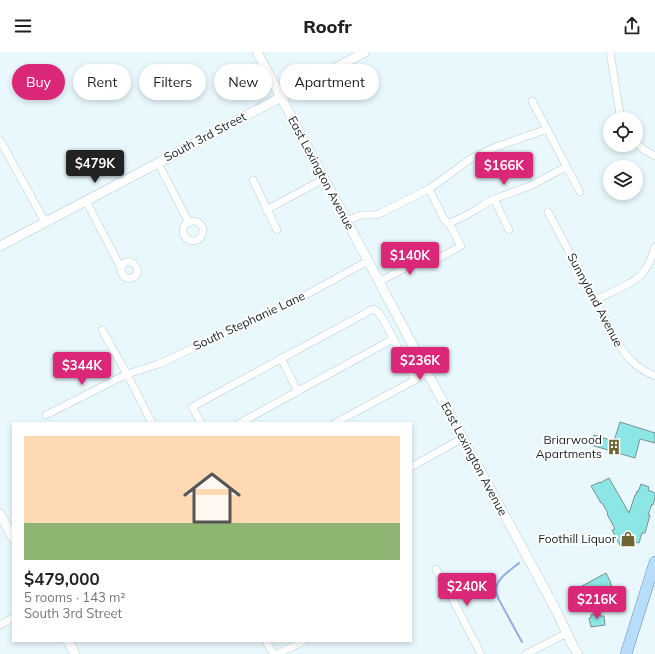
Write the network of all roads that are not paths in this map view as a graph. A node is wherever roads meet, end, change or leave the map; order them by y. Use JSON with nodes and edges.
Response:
{"nodes":[{"id":1,"x":257,"y":52,"type":"edge"},
{"id":2,"x":365,"y":52,"type":"edge"},
{"id":3,"x":610,"y":52,"type":"edge"},
{"id":4,"x":351,"y":55,"type":"edge"},
{"id":5,"x":336,"y":64,"type":"edge"},
{"id":6,"x":280,"y":95,"type":"edge"},
{"id":7,"x":280,"y":98,"type":"edge"},
{"id":8,"x":283,"y":100,"type":"edge"},
{"id":9,"x":532,"y":101,"type":"dead end"},
{"id":10,"x":620,"y":112,"type":"edge"},
{"id":11,"x":547,"y":129,"type":"junction"},
{"id":12,"x":0,"y":140,"type":"edge"},
{"id":13,"x":643,"y":149,"type":"edge"},
{"id":14,"x":655,"y":156,"type":"edge"},
{"id":15,"x":157,"y":164,"type":"junction"},
{"id":16,"x":566,"y":167,"type":"junction"},
{"id":17,"x":324,"y":179,"type":"junction"},
{"id":18,"x":253,"y":180,"type":"dead end"},
{"id":19,"x":429,"y":189,"type":"junction"},
{"id":20,"x":580,"y":192,"type":"dead end"},
{"id":21,"x":494,"y":199,"type":"junction"},
{"id":22,"x":86,"y":201,"type":"junction"},
{"id":23,"x":266,"y":210,"type":"junction"},
{"id":24,"x":548,"y":212,"type":"dead end"},
{"id":25,"x":347,"y":221,"type":"junction"},
{"id":26,"x":45,"y":222,"type":"junction"},
{"id":27,"x":188,"y":223,"type":"dead end"},
{"id":28,"x":448,"y":223,"type":"junction"},
{"id":29,"x":276,"y":230,"type":"dead end"},
{"id":30,"x":509,"y":230,"type":"dead end"},
{"id":31,"x":0,"y":246,"type":"edge"},
{"id":32,"x":655,"y":247,"type":"edge"},
{"id":33,"x":432,"y":253,"type":"dead end"},
{"id":34,"x":437,"y":259,"type":"dead end"},
{"id":35,"x":368,"y":261,"type":"junction"},
{"id":36,"x":121,"y":268,"type":"dead end"},
{"id":37,"x":379,"y":282,"type":"junction"},
{"id":38,"x":596,"y":300,"type":"junction"},
{"id":39,"x":102,"y":330,"type":"dead end"},
{"id":40,"x":393,"y":339,"type":"junction"},
{"id":41,"x":281,"y":358,"type":"junction"},
{"id":42,"x":427,"y":372,"type":"junction"},
{"id":43,"x":127,"y":374,"type":"junction"},
{"id":44,"x":655,"y":376,"type":"edge"},
{"id":45,"x":415,"y":380,"type":"junction"},
{"id":46,"x":298,"y":392,"type":"junction"},
{"id":47,"x":46,"y":415,"type":"dead end"},
{"id":48,"x":151,"y":422,"type":"edge"},
{"id":49,"x":200,"y":422,"type":"edge"},
{"id":50,"x":242,"y":422,"type":"edge"},
{"id":51,"x":337,"y":422,"type":"edge"},
{"id":52,"x":463,"y":438,"type":"junction"},
{"id":53,"x":412,"y":466,"type":"edge"},
{"id":54,"x":0,"y":514,"type":"edge"},
{"id":55,"x":3,"y":526,"type":"edge"},
{"id":56,"x":12,"y":537,"type":"edge"},
{"id":57,"x":655,"y":562,"type":"edge"},
{"id":58,"x":436,"y":569,"type":"dead end"},
{"id":59,"x":653,"y":574,"type":"edge"},
{"id":60,"x":12,"y":619,"type":"edge"},
{"id":61,"x":0,"y":625,"type":"edge"},
{"id":62,"x":567,"y":633,"type":"junction"},
{"id":63,"x":71,"y":642,"type":"edge"},
{"id":64,"x":267,"y":642,"type":"edge"},
{"id":65,"x":302,"y":642,"type":"edge"},
{"id":66,"x":75,"y":654,"type":"edge"},
{"id":67,"x":273,"y":654,"type":"edge"},
{"id":68,"x":277,"y":654,"type":"edge"},
{"id":69,"x":480,"y":654,"type":"edge"},
{"id":70,"x":526,"y":654,"type":"edge"},
{"id":71,"x":578,"y":654,"type":"edge"},
{"id":72,"x":626,"y":654,"type":"edge"}],
"edges":[{"from":1,"to":6,"type":"street","name":"East Lexington Avenue"},
{"from":2,"to":4,"type":"street","name":"South 3rd Street"},
{"from":3,"to":10,"type":"street"},
{"from":4,"to":5,"type":"street","name":"South 3rd Street"},
{"from":7,"to":15,"type":"street","name":"South 3rd Street"},
{"from":8,"to":17,"type":"street","name":"East Lexington Avenue"},
{"from":9,"to":11,"type":"street"},
{"from":11,"to":16,"type":"street"},
{"from":11,"to":19,"type":"street"},
{"from":12,"to":26,"type":"street"},
{"from":13,"to":14,"type":"street"},
{"from":15,"to":22,"type":"street","name":"South 3rd Street"},
{"from":15,"to":27,"type":"street"},
{"from":16,"to":20,"type":"street"},
{"from":16,"to":21,"type":"street"},
{"from":17,"to":23,"type":"street"},
{"from":17,"to":25,"type":"street","name":"East Lexington Avenue"},
{"from":18,"to":23,"type":"street"},
{"from":19,"to":25,"type":"street"},
{"from":19,"to":28,"type":"street"},
{"from":21,"to":28,"type":"street"},
{"from":21,"to":30,"type":"street"},
{"from":22,"to":26,"type":"street","name":"South 3rd Street"},
{"from":22,"to":36,"type":"street"},
{"from":23,"to":29,"type":"street"},
{"from":24,"to":38,"type":"street","name":"Sunnyland Avenue"},
{"from":25,"to":35,"type":"street","name":"East Lexington Avenue"},
{"from":26,"to":31,"type":"street","name":"South 3rd Street"},
{"from":28,"to":34,"type":"street"},
{"from":32,"to":38,"type":"street"},
{"from":33,"to":37,"type":"street"},
{"from":35,"to":37,"type":"street","name":"East Lexington Avenue"},
{"from":35,"to":43,"type":"street","name":"South Stephanie Lane"},
{"from":37,"to":42,"type":"street","name":"East Lexington Avenue"},
{"from":38,"to":44,"type":"street","name":"Sunnyland Avenue"},
{"from":39,"to":43,"type":"street"},
{"from":40,"to":41,"type":"street"},
{"from":40,"to":45,"type":"street"},
{"from":40,"to":46,"type":"street"},
{"from":41,"to":46,"type":"street"},
{"from":41,"to":49,"type":"street"},
{"from":42,"to":45,"type":"street"},
{"from":42,"to":52,"type":"street","name":"East Lexington Avenue"},
{"from":43,"to":47,"type":"street","name":"South Stephanie Lane"},
{"from":43,"to":48,"type":"street"},
{"from":45,"to":51,"type":"street"},
{"from":46,"to":50,"type":"street"},
{"from":52,"to":53,"type":"street"},
{"from":52,"to":62,"type":"street","name":"East Lexington Avenue"},
{"from":54,"to":55,"type":"street"},
{"from":55,"to":56,"type":"street"},
{"from":57,"to":59,"type":"main road"},
{"from":58,"to":69,"type":"street"},
{"from":59,"to":72,"type":"main road"},
{"from":60,"to":61,"type":"street"},
{"from":62,"to":70,"type":"street"},
{"from":62,"to":71,"type":"street","name":"East Lexington Avenue"},
{"from":63,"to":66,"type":"street"},
{"from":64,"to":67,"type":"street"},
{"from":65,"to":68,"type":"street"}]}
